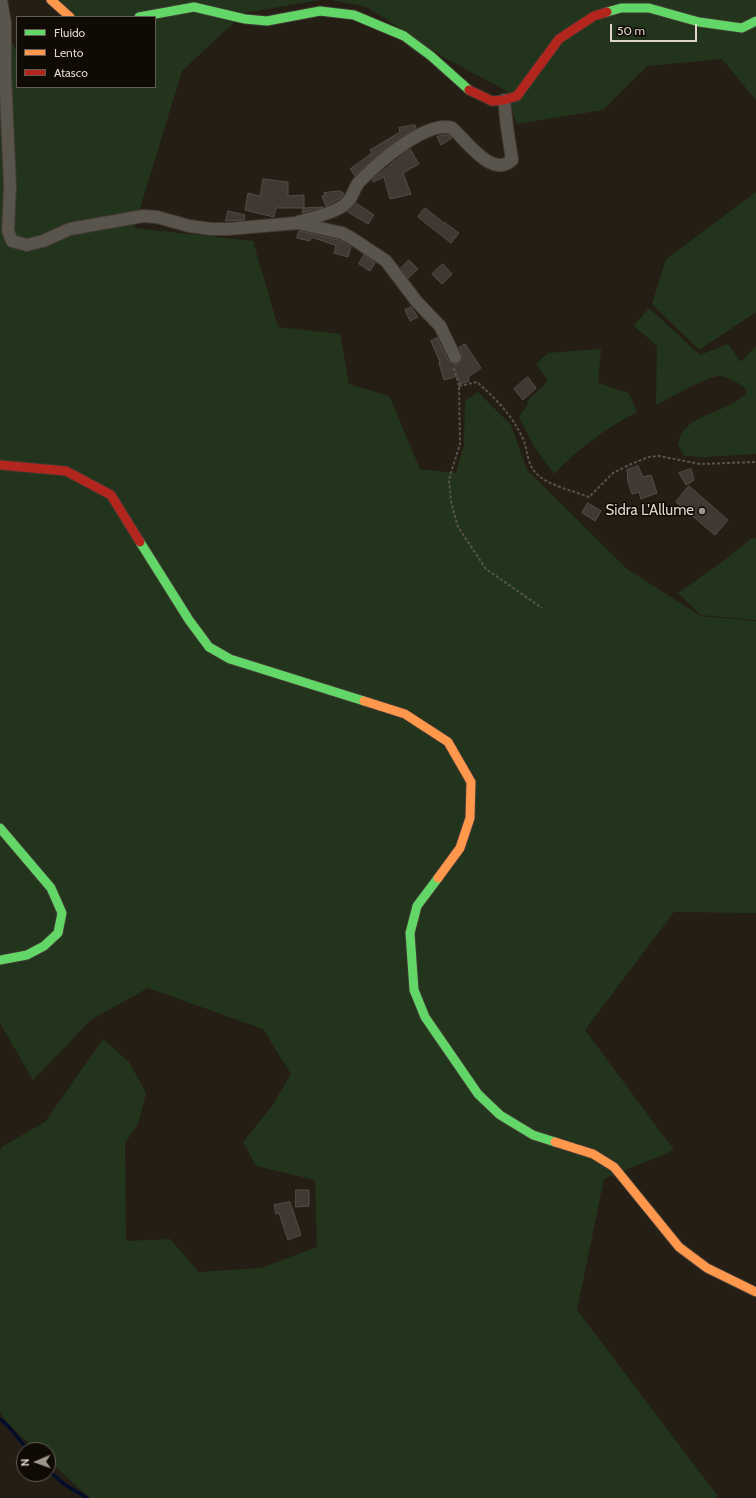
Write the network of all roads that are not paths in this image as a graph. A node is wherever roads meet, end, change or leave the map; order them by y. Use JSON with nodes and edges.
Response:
{"nodes":[{"id":1,"x":1,"y":0,"type":"edge"},
{"id":2,"x":51,"y":0,"type":"edge"},
{"id":3,"x":69,"y":16,"type":"edge"},
{"id":4,"x":144,"y":16,"type":"edge"},
{"id":5,"x":756,"y":22,"type":"edge"},
{"id":6,"x":504,"y":100,"type":"junction"},
{"id":7,"x":297,"y":222,"type":"junction"},
{"id":8,"x":455,"y":357,"type":"road end"},
{"id":9,"x":0,"y":465,"type":"edge"},
{"id":10,"x":0,"y":828,"type":"edge"},
{"id":11,"x":0,"y":960,"type":"edge"},
{"id":12,"x":756,"y":1292,"type":"edge"}],
"edges":[{"from":1,"to":7,"type":"street"},
{"from":2,"to":3,"type":"street"},
{"from":4,"to":6,"type":"street"},
{"from":5,"to":6,"type":"street"},
{"from":6,"to":7,"type":"street"},
{"from":7,"to":8,"type":"street"},
{"from":9,"to":12,"type":"street"},
{"from":10,"to":11,"type":"street"}]}
